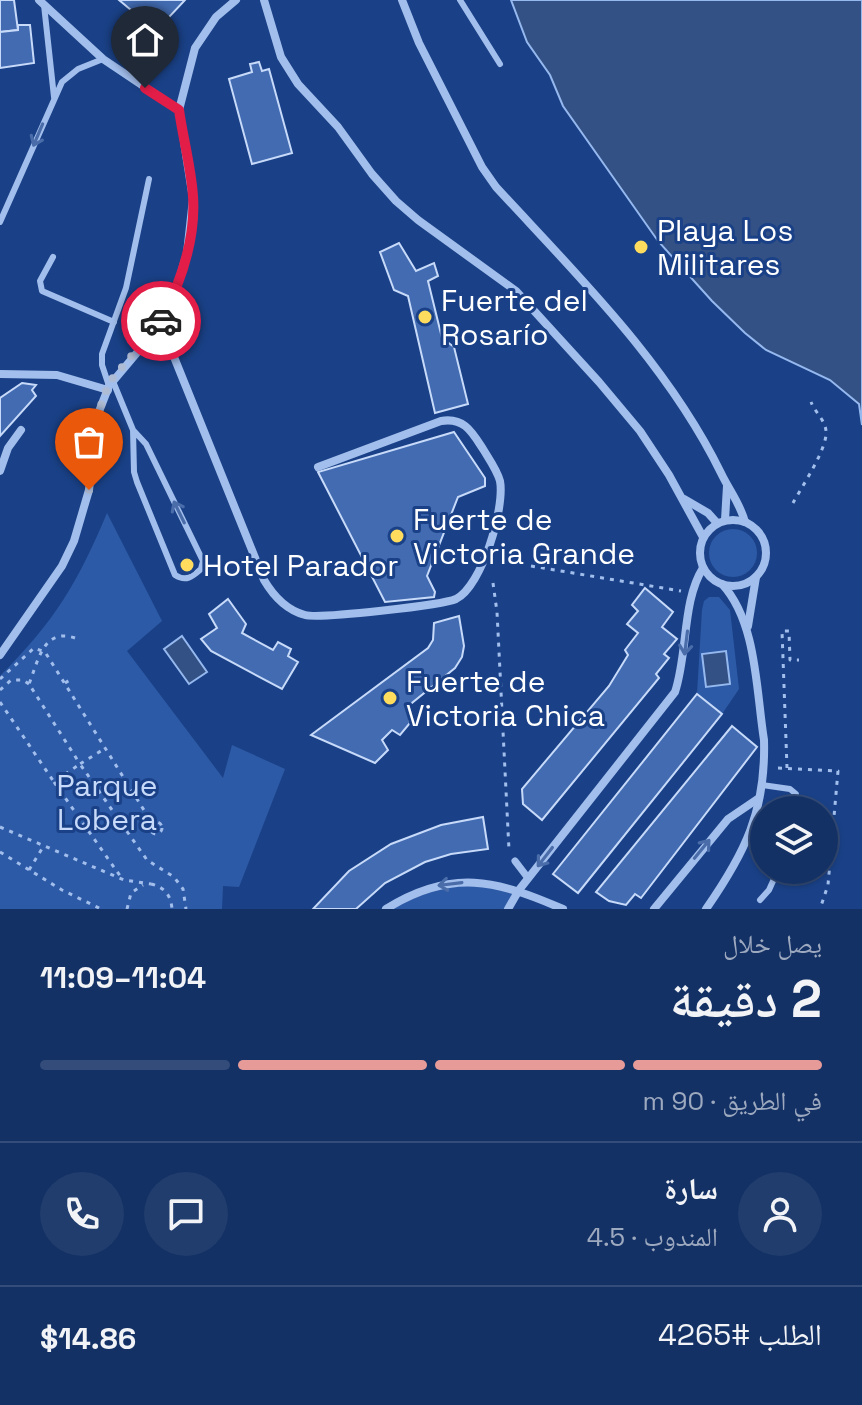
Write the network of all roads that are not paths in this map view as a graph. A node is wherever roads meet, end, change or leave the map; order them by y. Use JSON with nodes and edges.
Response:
{"nodes":[{"id":1,"x":236,"y":0,"type":"edge"},
{"id":2,"x":264,"y":0,"type":"edge"},
{"id":3,"x":402,"y":0,"type":"edge"},
{"id":4,"x":460,"y":0,"type":"edge"},
{"id":5,"x":41,"y":2,"type":"edge"},
{"id":6,"x":103,"y":59,"type":"junction"},
{"id":7,"x":500,"y":64,"type":"dead end"},
{"id":8,"x":54,"y":97,"type":"junction"},
{"id":9,"x":179,"y":110,"type":"junction"},
{"id":10,"x":149,"y":179,"type":"dead end"},
{"id":11,"x":0,"y":222,"type":"edge"},
{"id":12,"x":53,"y":257,"type":"dead end"},
{"id":13,"x":114,"y":322,"type":"junction"},
{"id":14,"x":157,"y":329,"type":"junction"},
{"id":15,"x":0,"y":374,"type":"edge"},
{"id":16,"x":110,"y":385,"type":"junction"},
{"id":17,"x":21,"y":430,"type":"dead end"},
{"id":18,"x":133,"y":430,"type":"junction"},
{"id":19,"x":318,"y":467,"type":"dead end"},
{"id":20,"x":0,"y":471,"type":"edge"},
{"id":21,"x":727,"y":485,"type":"junction"},
{"id":22,"x":683,"y":499,"type":"junction"},
{"id":23,"x":721,"y":522,"type":"junction"},
{"id":24,"x":745,"y":522,"type":"junction"},
{"id":25,"x":703,"y":537,"type":"junction"},
{"id":26,"x":703,"y":568,"type":"junction"},
{"id":27,"x":757,"y":576,"type":"junction"},
{"id":28,"x":722,"y":584,"type":"junction"},
{"id":29,"x":748,"y":639,"type":"junction"},
{"id":30,"x":0,"y":655,"type":"edge"},
{"id":31,"x":762,"y":785,"type":"junction"},
{"id":32,"x":759,"y":796,"type":"edge"},
{"id":33,"x":796,"y":796,"type":"edge"},
{"id":34,"x":750,"y":804,"type":"edge"},
{"id":35,"x":750,"y":832,"type":"edge"},
{"id":36,"x":512,"y":862,"type":"road end"},
{"id":37,"x":528,"y":878,"type":"junction"},
{"id":38,"x":772,"y":884,"type":"edge"},
{"id":39,"x":519,"y":890,"type":"junction"},
{"id":40,"x":760,"y":900,"type":"dead end"},
{"id":41,"x":386,"y":909,"type":"edge"},
{"id":42,"x":508,"y":909,"type":"edge"},
{"id":43,"x":563,"y":909,"type":"edge"},
{"id":44,"x":654,"y":909,"type":"edge"},
{"id":45,"x":706,"y":909,"type":"edge"}],
"edges":[{"from":1,"to":9,"type":"street"},
{"from":2,"to":22,"type":"street"},
{"from":3,"to":21,"type":"street"},
{"from":4,"to":7,"type":"lane"},
{"from":5,"to":6,"type":"street"},
{"from":5,"to":8,"type":"lane"},
{"from":6,"to":8,"type":"lane"},
{"from":6,"to":9,"type":"street"},
{"from":8,"to":11,"type":"lane","one_way":true},
{"from":9,"to":14,"type":"street"},
{"from":10,"to":13,"type":"lane"},
{"from":12,"to":13,"type":"lane"},
{"from":13,"to":16,"type":"lane"},
{"from":14,"to":16,"type":"street"},
{"from":14,"to":19,"type":"street"},
{"from":15,"to":16,"type":"street"},
{"from":16,"to":18,"type":"lane"},
{"from":16,"to":30,"type":"street"},
{"from":17,"to":20,"type":"street"},
{"from":18,"to":18,"type":"lane","one_way":true},
{"from":21,"to":23,"type":"street"},
{"from":21,"to":24,"type":"street"},
{"from":22,"to":23,"type":"street"},
{"from":22,"to":25,"type":"street"},
{"from":23,"to":24,"type":"street"},
{"from":23,"to":25,"type":"street"},
{"from":24,"to":27,"type":"street"},
{"from":25,"to":26,"type":"street"},
{"from":26,"to":28,"type":"street"},
{"from":26,"to":37,"type":"street","one_way":true},
{"from":27,"to":28,"type":"street"},
{"from":27,"to":29,"type":"street"},
{"from":28,"to":29,"type":"street"},
{"from":29,"to":31,"type":"street"},
{"from":31,"to":32,"type":"street"},
{"from":31,"to":33,"type":"lane"},
{"from":44,"to":34,"type":"street","one_way":true},
{"from":35,"to":45,"type":"street"},
{"from":36,"to":37,"type":"street"},
{"from":37,"to":39,"type":"street"},
{"from":38,"to":40,"type":"lane"},
{"from":39,"to":41,"type":"street","one_way":true},
{"from":39,"to":42,"type":"street"},
{"from":39,"to":43,"type":"street"}]}
